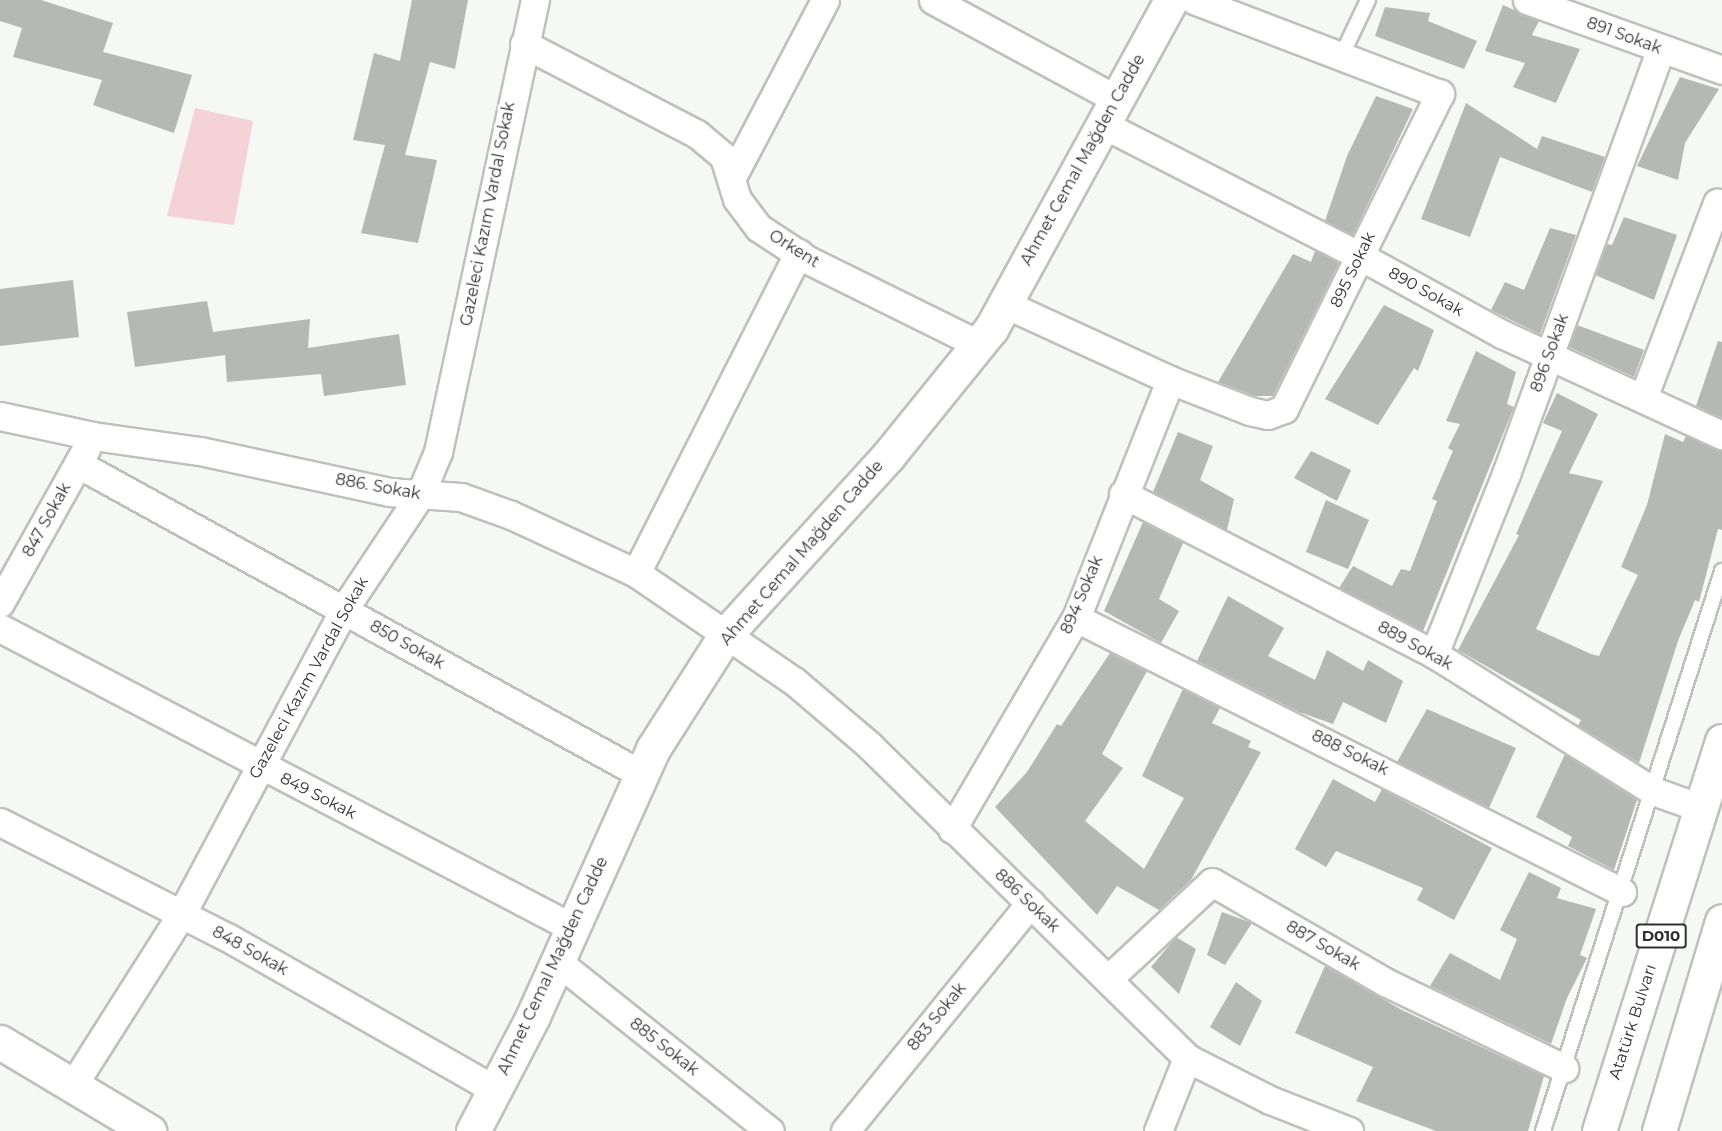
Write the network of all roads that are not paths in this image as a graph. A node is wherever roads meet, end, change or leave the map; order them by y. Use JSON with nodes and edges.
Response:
{"nodes":[{"id":1,"x":535,"y":0,"type":"edge"},
{"id":2,"x":825,"y":0,"type":"edge"},
{"id":3,"x":933,"y":0,"type":"edge"},
{"id":4,"x":1171,"y":0,"type":"edge"},
{"id":5,"x":1194,"y":0,"type":"edge"},
{"id":6,"x":1368,"y":0,"type":"edge"},
{"id":7,"x":1527,"y":0,"type":"edge"},
{"id":8,"x":524,"y":44,"type":"junction"},
{"id":9,"x":1661,"y":49,"type":"junction"},
{"id":10,"x":1340,"y":59,"type":"junction"},
{"id":11,"x":1722,"y":70,"type":"edge"},
{"id":12,"x":1109,"y":111,"type":"junction"},
{"id":13,"x":731,"y":179,"type":"junction"},
{"id":14,"x":1717,"y":203,"type":"dead end"},
{"id":15,"x":798,"y":253,"type":"junction"},
{"id":16,"x":1360,"y":256,"type":"junction"},
{"id":17,"x":1005,"y":303,"type":"junction"},
{"id":18,"x":978,"y":344,"type":"junction"},
{"id":19,"x":1548,"y":356,"type":"junction"},
{"id":20,"x":1170,"y":380,"type":"junction"},
{"id":21,"x":1643,"y":398,"type":"junction"},
{"id":22,"x":0,"y":416,"type":"edge"},
{"id":23,"x":1722,"y":435,"type":"edge"},
{"id":24,"x":93,"y":436,"type":"junction"},
{"id":25,"x":78,"y":465,"type":"junction"},
{"id":26,"x":1123,"y":494,"type":"junction"},
{"id":27,"x":420,"y":495,"type":"junction"},
{"id":28,"x":1722,"y":571,"type":"edge"},
{"id":29,"x":636,"y":573,"type":"junction"},
{"id":30,"x":0,"y":603,"type":"edge"},
{"id":31,"x":344,"y":609,"type":"junction"},
{"id":32,"x":1076,"y":618,"type":"junction"},
{"id":33,"x":0,"y":628,"type":"edge"},
{"id":34,"x":727,"y":633,"type":"junction"},
{"id":35,"x":1434,"y":654,"type":"junction"},
{"id":36,"x":1722,"y":741,"type":"edge"},
{"id":37,"x":260,"y":765,"type":"junction"},
{"id":38,"x":641,"y":774,"type":"junction"},
{"id":39,"x":1653,"y":791,"type":"junction"},
{"id":40,"x":1701,"y":808,"type":"junction"},
{"id":41,"x":0,"y":822,"type":"edge"},
{"id":42,"x":952,"y":829,"type":"junction"},
{"id":43,"x":1622,"y":892,"type":"junction"},
{"id":44,"x":1030,"y":903,"type":"junction"},
{"id":45,"x":182,"y":913,"type":"junction"},
{"id":46,"x":1722,"y":921,"type":"edge"},
{"id":47,"x":573,"y":928,"type":"junction"},
{"id":48,"x":558,"y":962,"type":"junction"},
{"id":49,"x":1108,"y":979,"type":"junction"},
{"id":50,"x":0,"y":1042,"type":"edge"},
{"id":51,"x":1187,"y":1058,"type":"junction"},
{"id":52,"x":1564,"y":1068,"type":"junction"},
{"id":53,"x":73,"y":1085,"type":"junction"},
{"id":54,"x":495,"y":1090,"type":"junction"},
{"id":55,"x":149,"y":1131,"type":"edge"},
{"id":56,"x":473,"y":1131,"type":"edge"},
{"id":57,"x":770,"y":1131,"type":"edge"},
{"id":58,"x":845,"y":1131,"type":"edge"},
{"id":59,"x":1158,"y":1131,"type":"edge"},
{"id":60,"x":1349,"y":1131,"type":"edge"},
{"id":61,"x":1543,"y":1131,"type":"edge"},
{"id":62,"x":1599,"y":1131,"type":"edge"},
{"id":63,"x":1659,"y":1131,"type":"edge"}],
"edges":[{"from":1,"to":8,"type":"street","name":"Gazeleci Kazım Vardal Sokak"},
{"from":2,"to":13,"type":"street"},
{"from":3,"to":12,"type":"street"},
{"from":4,"to":12,"type":"main road","name":"Ahmet Cemal Mağden Cadde"},
{"from":5,"to":10,"type":"street","name":"895 Sokak"},
{"from":6,"to":10,"type":"lane"},
{"from":7,"to":9,"type":"street","name":"891 Sokak"},
{"from":8,"to":13,"type":"street","name":"Orkent"},
{"from":8,"to":27,"type":"street","name":"Gazeleci Kazım Vardal Sokak"},
{"from":9,"to":11,"type":"street","name":"891 Sokak"},
{"from":9,"to":19,"type":"street","name":"896 Sokak"},
{"from":10,"to":16,"type":"street","name":"895 Sokak"},
{"from":12,"to":16,"type":"street","name":"890 Sokak"},
{"from":12,"to":17,"type":"main road","name":"Ahmet Cemal Mağden Cadde"},
{"from":13,"to":15,"type":"street","name":"Orkent"},
{"from":14,"to":21,"type":"street"},
{"from":15,"to":18,"type":"street","name":"Orkent"},
{"from":15,"to":29,"type":"street"},
{"from":16,"to":19,"type":"street","name":"890 Sokak"},
{"from":16,"to":20,"type":"street","name":"895 Sokak"},
{"from":17,"to":18,"type":"main road","name":"Ahmet Cemal Mağden Cadde"},
{"from":17,"to":20,"type":"street","name":"895 Sokak"},
{"from":18,"to":34,"type":"main road","name":"Ahmet Cemal Mağden Cadde"},
{"from":19,"to":21,"type":"street","name":"890 Sokak"},
{"from":19,"to":35,"type":"street","name":"896 Sokak"},
{"from":20,"to":26,"type":"street","name":"894 Sokak"},
{"from":21,"to":23,"type":"street","name":"890 Sokak"},
{"from":22,"to":24,"type":"street","name":"886. Sokak"},
{"from":24,"to":25,"type":"street","name":"847 Sokak"},
{"from":24,"to":27,"type":"street","name":"886. Sokak"},
{"from":25,"to":30,"type":"street","name":"847 Sokak"},
{"from":25,"to":31,"type":"street","name":"850 Sokak"},
{"from":26,"to":32,"type":"street","name":"894 Sokak"},
{"from":26,"to":35,"type":"street","name":"889 Sokak"},
{"from":27,"to":29,"type":"street","name":"886. Sokak"},
{"from":27,"to":31,"type":"street","name":"Gazeleci Kazım Vardal Sokak"},
{"from":28,"to":39,"type":"lane"},
{"from":29,"to":34,"type":"street","name":"886. Sokak"},
{"from":31,"to":37,"type":"street","name":"Gazeleci Kazım Vardal Sokak"},
{"from":31,"to":38,"type":"street","name":"850 Sokak"},
{"from":32,"to":42,"type":"street","name":"894 Sokak"},
{"from":32,"to":43,"type":"street","name":"888 Sokak"},
{"from":33,"to":37,"type":"street","name":"849 Sokak"},
{"from":34,"to":38,"type":"main road","name":"Ahmet Cemal Mağden Cadde"},
{"from":34,"to":42,"type":"street","name":"886 Sokak"},
{"from":35,"to":39,"type":"street","name":"889 Sokak"},
{"from":36,"to":40,"type":"main road","name":"Atatürk Bulvarı","number":"D010"},
{"from":37,"to":45,"type":"street","name":"Gazeleci Kazım Vardal Sokak"},
{"from":37,"to":47,"type":"street","name":"849 Sokak"},
{"from":38,"to":47,"type":"main road","name":"Ahmet Cemal Mağden Cadde"},
{"from":39,"to":40,"type":"street","name":"889 Sokak"},
{"from":39,"to":43,"type":"lane"},
{"from":40,"to":62,"type":"main road","name":"Atatürk Bulvarı","number":"D010"},
{"from":41,"to":45,"type":"street","name":"848 Sokak"},
{"from":42,"to":44,"type":"street","name":"886 Sokak"},
{"from":43,"to":52,"type":"lane"},
{"from":44,"to":49,"type":"street","name":"886 Sokak"},
{"from":44,"to":58,"type":"street","name":"883 Sokak"},
{"from":45,"to":53,"type":"street","name":"Gazeleci Kazım Vardal Sokak"},
{"from":45,"to":54,"type":"street","name":"848 Sokak"},
{"from":46,"to":63,"type":"main road"},
{"from":47,"to":48,"type":"main road","name":"Ahmet Cemal Mağden Cadde"},
{"from":48,"to":54,"type":"main road","name":"Ahmet Cemal Mağden Cadde"},
{"from":48,"to":57,"type":"street","name":"885 Sokak"},
{"from":49,"to":51,"type":"street","name":"886 Sokak"},
{"from":49,"to":52,"type":"street","name":"887 Sokak"},
{"from":50,"to":53,"type":"main road"},
{"from":51,"to":59,"type":"street"},
{"from":51,"to":60,"type":"street","name":"886 Sokak"},
{"from":52,"to":61,"type":"lane"},
{"from":53,"to":55,"type":"main road"},
{"from":54,"to":56,"type":"main road","name":"Ahmet Cemal Mağden Cadde"}]}
